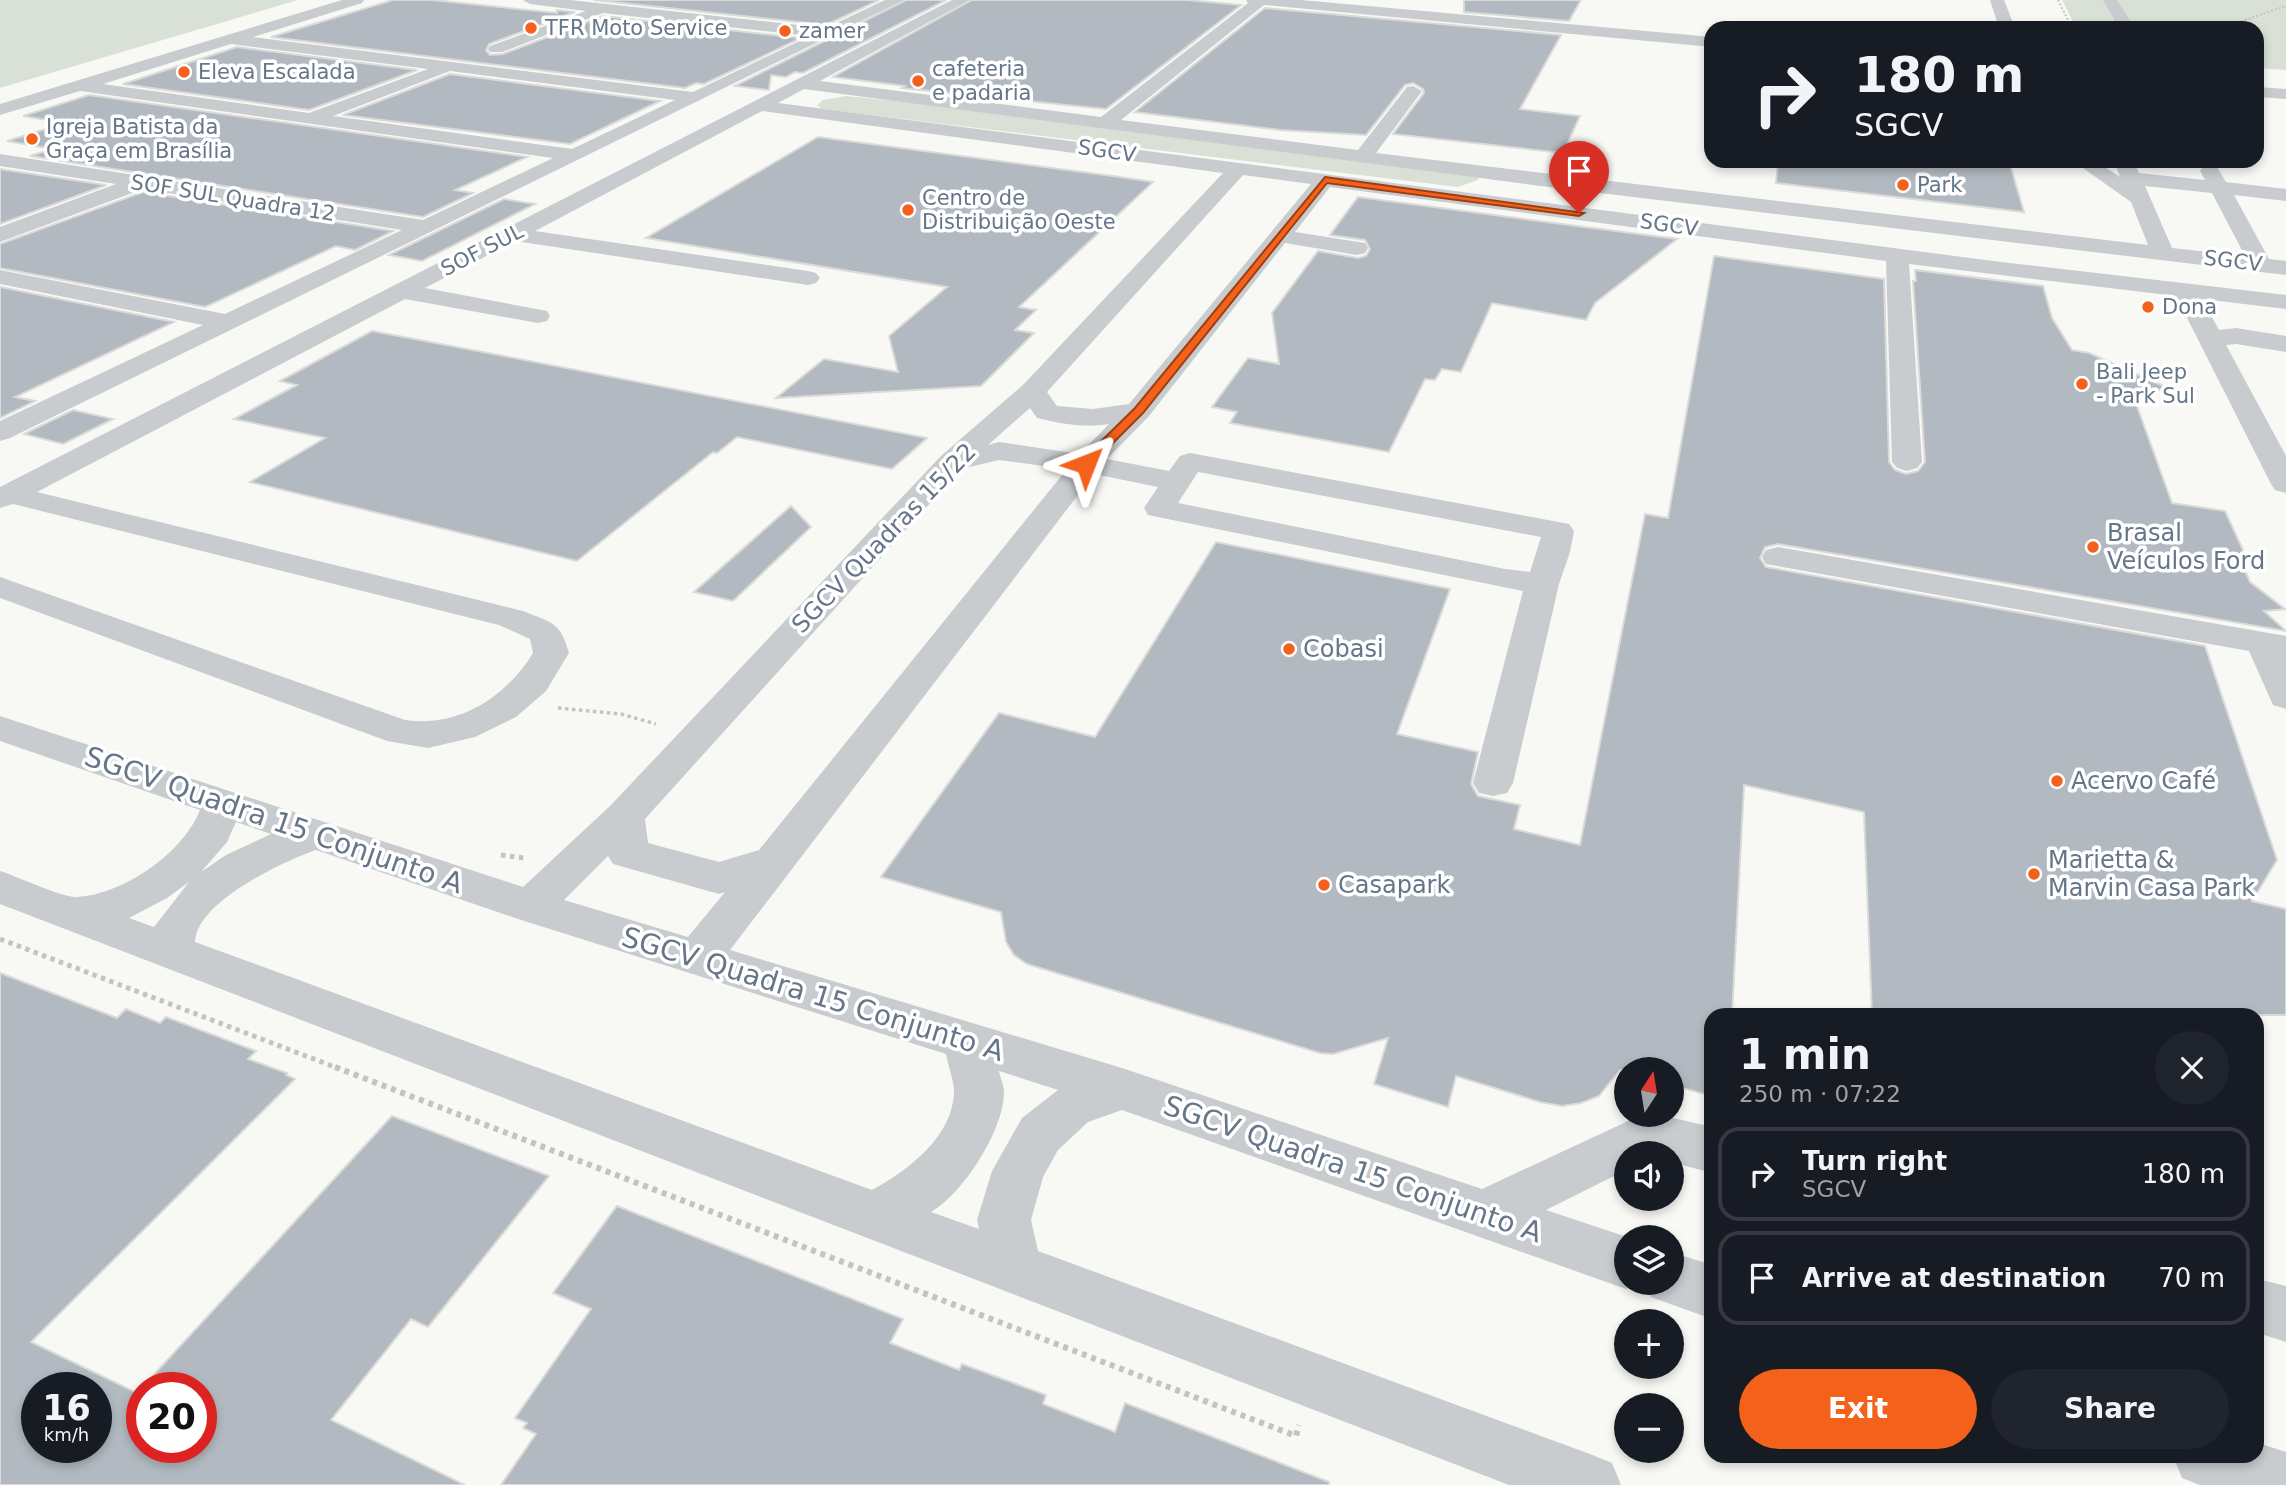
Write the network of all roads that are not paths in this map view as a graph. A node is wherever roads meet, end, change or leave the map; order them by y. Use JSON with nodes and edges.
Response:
{"nodes":[{"id":1,"x":357,"y":0,"type":"edge"},
{"id":2,"x":530,"y":0,"type":"edge"},
{"id":3,"x":1253,"y":0,"type":"edge"},
{"id":4,"x":1997,"y":0,"type":"edge"},
{"id":5,"x":2110,"y":0,"type":"edge"},
{"id":6,"x":895,"y":1,"type":"edge"},
{"id":7,"x":1260,"y":1,"type":"edge"},
{"id":8,"x":956,"y":4,"type":"edge"},
{"id":9,"x":1504,"y":7,"type":"dead end"},
{"id":10,"x":605,"y":9,"type":"junction"},
{"id":11,"x":861,"y":17,"type":"junction"},
{"id":12,"x":2004,"y":21,"type":"edge"},
{"id":13,"x":2123,"y":21,"type":"edge"},
{"id":14,"x":284,"y":23,"type":"junction"},
{"id":15,"x":916,"y":25,"type":"junction"},
{"id":16,"x":324,"y":27,"type":"dead end"},
{"id":17,"x":1637,"y":28,"type":"junction"},
{"id":18,"x":827,"y":33,"type":"junction"},
{"id":19,"x":1704,"y":33,"type":"edge"},
{"id":20,"x":231,"y":39,"type":"junction"},
{"id":21,"x":537,"y":53,"type":"dead end"},
{"id":22,"x":448,"y":67,"type":"junction"},
{"id":23,"x":711,"y":73,"type":"dead end"},
{"id":24,"x":738,"y":76,"type":"junction"},
{"id":25,"x":804,"y":85,"type":"junction"},
{"id":26,"x":80,"y":86,"type":"junction"},
{"id":27,"x":855,"y":91,"type":"junction"},
{"id":28,"x":1413,"y":91,"type":"dead end"},
{"id":29,"x":2264,"y":92,"type":"edge"},
{"id":30,"x":2286,"y":94,"type":"edge"},
{"id":31,"x":694,"y":97,"type":"junction"},
{"id":32,"x":761,"y":106,"type":"junction"},
{"id":33,"x":0,"y":110,"type":"edge"},
{"id":34,"x":814,"y":113,"type":"junction"},
{"id":35,"x":310,"y":118,"type":"junction"},
{"id":36,"x":1105,"y":123,"type":"junction"},
{"id":37,"x":573,"y":155,"type":"junction"},
{"id":38,"x":1363,"y":157,"type":"junction"},
{"id":39,"x":0,"y":160,"type":"edge"},
{"id":40,"x":2094,"y":168,"type":"edge"},
{"id":41,"x":2208,"y":168,"type":"edge"},
{"id":42,"x":547,"y":169,"type":"junction"},
{"id":43,"x":1238,"y":169,"type":"junction"},
{"id":44,"x":2128,"y":169,"type":"edge"},
{"id":45,"x":1485,"y":172,"type":"junction"},
{"id":46,"x":1325,"y":180,"type":"junction"},
{"id":47,"x":1541,"y":180,"type":"junction"},
{"id":48,"x":138,"y":183,"type":"junction"},
{"id":49,"x":612,"y":183,"type":"junction"},
{"id":50,"x":2219,"y":187,"type":"junction"},
{"id":51,"x":1216,"y":192,"type":"junction"},
{"id":52,"x":2286,"y":195,"type":"edge"},
{"id":53,"x":1470,"y":199,"type":"junction"},
{"id":54,"x":2142,"y":200,"type":"junction"},
{"id":55,"x":1526,"y":206,"type":"junction"},
{"id":56,"x":1293,"y":221,"type":"junction"},
{"id":57,"x":426,"y":228,"type":"junction"},
{"id":58,"x":1952,"y":228,"type":"junction"},
{"id":59,"x":512,"y":234,"type":"junction"},
{"id":60,"x":0,"y":235,"type":"edge"},
{"id":61,"x":1362,"y":239,"type":"dead end"},
{"id":62,"x":2163,"y":253,"type":"junction"},
{"id":63,"x":1897,"y":255,"type":"junction"},
{"id":64,"x":1957,"y":263,"type":"junction"},
{"id":65,"x":2261,"y":265,"type":"junction"},
{"id":66,"x":2286,"y":268,"type":"edge"},
{"id":67,"x":0,"y":277,"type":"edge"},
{"id":68,"x":808,"y":278,"type":"dead end"},
{"id":69,"x":294,"y":290,"type":"junction"},
{"id":70,"x":2185,"y":290,"type":"junction"},
{"id":71,"x":403,"y":291,"type":"junction"},
{"id":72,"x":2286,"y":302,"type":"edge"},
{"id":73,"x":366,"y":310,"type":"junction"},
{"id":74,"x":538,"y":316,"type":"dead end"},
{"id":75,"x":226,"y":322,"type":"junction"},
{"id":76,"x":2211,"y":339,"type":"junction"},
{"id":77,"x":2286,"y":344,"type":"edge"},
{"id":78,"x":1033,"y":391,"type":"junction"},
{"id":79,"x":1139,"y":410,"type":"junction"},
{"id":80,"x":0,"y":432,"type":"edge"},
{"id":81,"x":2274,"y":439,"type":"edge"},
{"id":82,"x":951,"y":462,"type":"junction"},
{"id":83,"x":1908,"y":462,"type":"dead end"},
{"id":84,"x":1086,"y":464,"type":"junction"},
{"id":85,"x":2285,"y":477,"type":"edge"},
{"id":86,"x":1176,"y":481,"type":"junction"},
{"id":87,"x":4,"y":496,"type":"edge"},
{"id":88,"x":1777,"y":557,"type":"dead end"},
{"id":89,"x":1542,"y":584,"type":"junction"},
{"id":90,"x":0,"y":587,"type":"edge"},
{"id":91,"x":2274,"y":645,"type":"edge"},
{"id":92,"x":2286,"y":697,"type":"edge"},
{"id":93,"x":0,"y":728,"type":"edge"},
{"id":94,"x":1493,"y":783,"type":"dead end"},
{"id":95,"x":224,"y":802,"type":"junction"},
{"id":96,"x":624,"y":816,"type":"junction"},
{"id":97,"x":317,"y":834,"type":"junction"},
{"id":98,"x":773,"y":861,"type":"junction"},
{"id":99,"x":0,"y":887,"type":"edge"},
{"id":100,"x":530,"y":906,"type":"junction"},
{"id":101,"x":74,"y":914,"type":"junction"},
{"id":102,"x":174,"y":951,"type":"junction"},
{"id":103,"x":696,"y":959,"type":"junction"},
{"id":104,"x":967,"y":1041,"type":"junction"},
{"id":105,"x":1122,"y":1089,"type":"junction"},
{"id":106,"x":1704,"y":1148,"type":"edge"},
{"id":107,"x":1482,"y":1215,"type":"junction"},
{"id":108,"x":873,"y":1217,"type":"junction"},
{"id":109,"x":1614,"y":1259,"type":"edge"},
{"id":110,"x":1014,"y":1270,"type":"junction"},
{"id":111,"x":1684,"y":1282,"type":"edge"},
{"id":112,"x":1704,"y":1289,"type":"edge"},
{"id":113,"x":2264,"y":1308,"type":"edge"},
{"id":114,"x":2286,"y":1314,"type":"edge"},
{"id":115,"x":2222,"y":1463,"type":"edge"},
{"id":116,"x":2268,"y":1481,"type":"edge"},
{"id":117,"x":1590,"y":1485,"type":"edge"}],
"edges":[{"from":1,"to":14,"type":"street"},
{"from":2,"to":10,"type":"street"},
{"from":3,"to":7,"type":"street"},
{"from":4,"to":12,"type":"street"},
{"from":5,"to":13,"type":"street"},
{"from":6,"to":8,"type":"street"},
{"from":6,"to":11,"type":"street","name":"SOF SUL"},
{"from":7,"to":17,"type":"street"},
{"from":7,"to":36,"type":"street"},
{"from":8,"to":15,"type":"street","name":"SOF SUL"},
{"from":9,"to":17,"type":"street"},
{"from":10,"to":18,"type":"street"},
{"from":10,"to":21,"type":"street"},
{"from":11,"to":15,"type":"street"},
{"from":11,"to":18,"type":"street","name":"SOF SUL"},
{"from":14,"to":16,"type":"street"},
{"from":14,"to":20,"type":"street"},
{"from":15,"to":25,"type":"street","name":"SOF SUL"},
{"from":17,"to":19,"type":"street"},
{"from":18,"to":24,"type":"street","name":"SOF SUL"},
{"from":20,"to":22,"type":"street"},
{"from":20,"to":26,"type":"street"},
{"from":22,"to":31,"type":"street"},
{"from":22,"to":35,"type":"street"},
{"from":23,"to":24,"type":"street"},
{"from":24,"to":31,"type":"street","name":"SOF SUL"},
{"from":25,"to":27,"type":"street","name":"SGCV"},
{"from":25,"to":32,"type":"street","name":"SOF SUL"},
{"from":26,"to":33,"type":"street"},
{"from":26,"to":35,"type":"street"},
{"from":27,"to":34,"type":"street"},
{"from":27,"to":36,"type":"street","name":"SGCV"},
{"from":28,"to":38,"type":"street"},
{"from":29,"to":30,"type":"street"},
{"from":31,"to":37,"type":"street","name":"SOF SUL"},
{"from":32,"to":34,"type":"street","name":"SGCV"},
{"from":32,"to":49,"type":"street","name":"SOF SUL"},
{"from":34,"to":43,"type":"street","name":"SGCV"},
{"from":35,"to":37,"type":"street"},
{"from":36,"to":38,"type":"street","name":"SGCV"},
{"from":37,"to":42,"type":"street","name":"SOF SUL"},
{"from":38,"to":45,"type":"street","name":"SGCV"},
{"from":39,"to":48,"type":"street","name":"SOF SUL Quadra 12"},
{"from":40,"to":54,"type":"street"},
{"from":41,"to":50,"type":"street"},
{"from":42,"to":49,"type":"street"},
{"from":42,"to":57,"type":"street","name":"SOF SUL"},
{"from":43,"to":46,"type":"street","name":"SGCV"},
{"from":43,"to":51,"type":"street","name":"SGCV Quadras 15/22"},
{"from":44,"to":50,"type":"street"},
{"from":44,"to":54,"type":"street"},
{"from":45,"to":47,"type":"street","name":"SGCV"},
{"from":45,"to":53,"type":"street"},
{"from":46,"to":53,"type":"street","name":"SGCV"},
{"from":46,"to":56,"type":"street"},
{"from":47,"to":55,"type":"street"},
{"from":47,"to":58,"type":"street","name":"SGCV"},
{"from":48,"to":57,"type":"street","name":"SOF SUL Quadra 12"},
{"from":48,"to":60,"type":"street"},
{"from":49,"to":59,"type":"street","name":"SOF SUL"},
{"from":50,"to":52,"type":"street"},
{"from":50,"to":65,"type":"street"},
{"from":51,"to":56,"type":"street"},
{"from":51,"to":78,"type":"street","name":"SGCV Quadras 15/22"},
{"from":53,"to":55,"type":"street","name":"SGCV"},
{"from":54,"to":62,"type":"street"},
{"from":55,"to":63,"type":"street","name":"SGCV"},
{"from":56,"to":61,"type":"street"},
{"from":56,"to":79,"type":"street"},
{"from":57,"to":69,"type":"street","name":"SOF SUL"},
{"from":58,"to":62,"type":"street","name":"SGCV"},
{"from":58,"to":64,"type":"street"},
{"from":59,"to":68,"type":"street"},
{"from":59,"to":71,"type":"street","name":"SOF SUL"},
{"from":62,"to":65,"type":"street","name":"SGCV"},
{"from":63,"to":64,"type":"street","name":"SGCV"},
{"from":63,"to":83,"type":"street"},
{"from":64,"to":70,"type":"street","name":"SGCV"},
{"from":65,"to":66,"type":"street","name":"SGCV"},
{"from":67,"to":75,"type":"street"},
{"from":69,"to":73,"type":"street"},
{"from":69,"to":75,"type":"street","name":"SOF SUL"},
{"from":70,"to":72,"type":"street","name":"SGCV"},
{"from":70,"to":76,"type":"street"},
{"from":71,"to":73,"type":"street","name":"SOF SUL"},
{"from":71,"to":74,"type":"street"},
{"from":73,"to":87,"type":"street","name":"SOF SUL"},
{"from":75,"to":80,"type":"street","name":"SOF SUL"},
{"from":76,"to":77,"type":"street"},
{"from":76,"to":81,"type":"street"},
{"from":78,"to":79,"type":"street"},
{"from":78,"to":82,"type":"street","name":"SGCV Quadras 15/22"},
{"from":79,"to":84,"type":"street"},
{"from":81,"to":85,"type":"street"},
{"from":82,"to":84,"type":"street"},
{"from":82,"to":96,"type":"street","name":"SGCV Quadras 15/22"},
{"from":84,"to":86,"type":"street"},
{"from":84,"to":98,"type":"street"},
{"from":86,"to":89,"type":"street"},
{"from":86,"to":89,"type":"street"},
{"from":87,"to":90,"type":"street"},
{"from":88,"to":91,"type":"street"},
{"from":89,"to":94,"type":"street"},
{"from":91,"to":92,"type":"street"},
{"from":93,"to":95,"type":"street","name":"SGCV Quadra 15 Conjunto A"},
{"from":95,"to":97,"type":"street","name":"SGCV Quadra 15 Conjunto A"},
{"from":95,"to":101,"type":"street"},
{"from":96,"to":98,"type":"street"},
{"from":96,"to":100,"type":"street","name":"SGCV Quadras 15/22"},
{"from":97,"to":100,"type":"street","name":"SGCV Quadra 15 Conjunto A"},
{"from":97,"to":102,"type":"street"},
{"from":98,"to":103,"type":"street"},
{"from":99,"to":101,"type":"street"},
{"from":100,"to":103,"type":"street","name":"SGCV Quadra 15 Conjunto A"},
{"from":101,"to":102,"type":"street"},
{"from":102,"to":108,"type":"street"},
{"from":103,"to":104,"type":"street","name":"SGCV Quadra 15 Conjunto A"},
{"from":104,"to":105,"type":"street","name":"SGCV Quadra 15 Conjunto A"},
{"from":104,"to":108,"type":"street"},
{"from":105,"to":107,"type":"street","name":"SGCV Quadra 15 Conjunto A"},
{"from":105,"to":110,"type":"street"},
{"from":106,"to":107,"type":"street"},
{"from":107,"to":109,"type":"street","name":"SGCV Quadra 15 Conjunto A"},
{"from":108,"to":110,"type":"street"},
{"from":110,"to":117,"type":"street"},
{"from":111,"to":112,"type":"street"},
{"from":113,"to":114,"type":"street"},
{"from":115,"to":116,"type":"street"}]}
